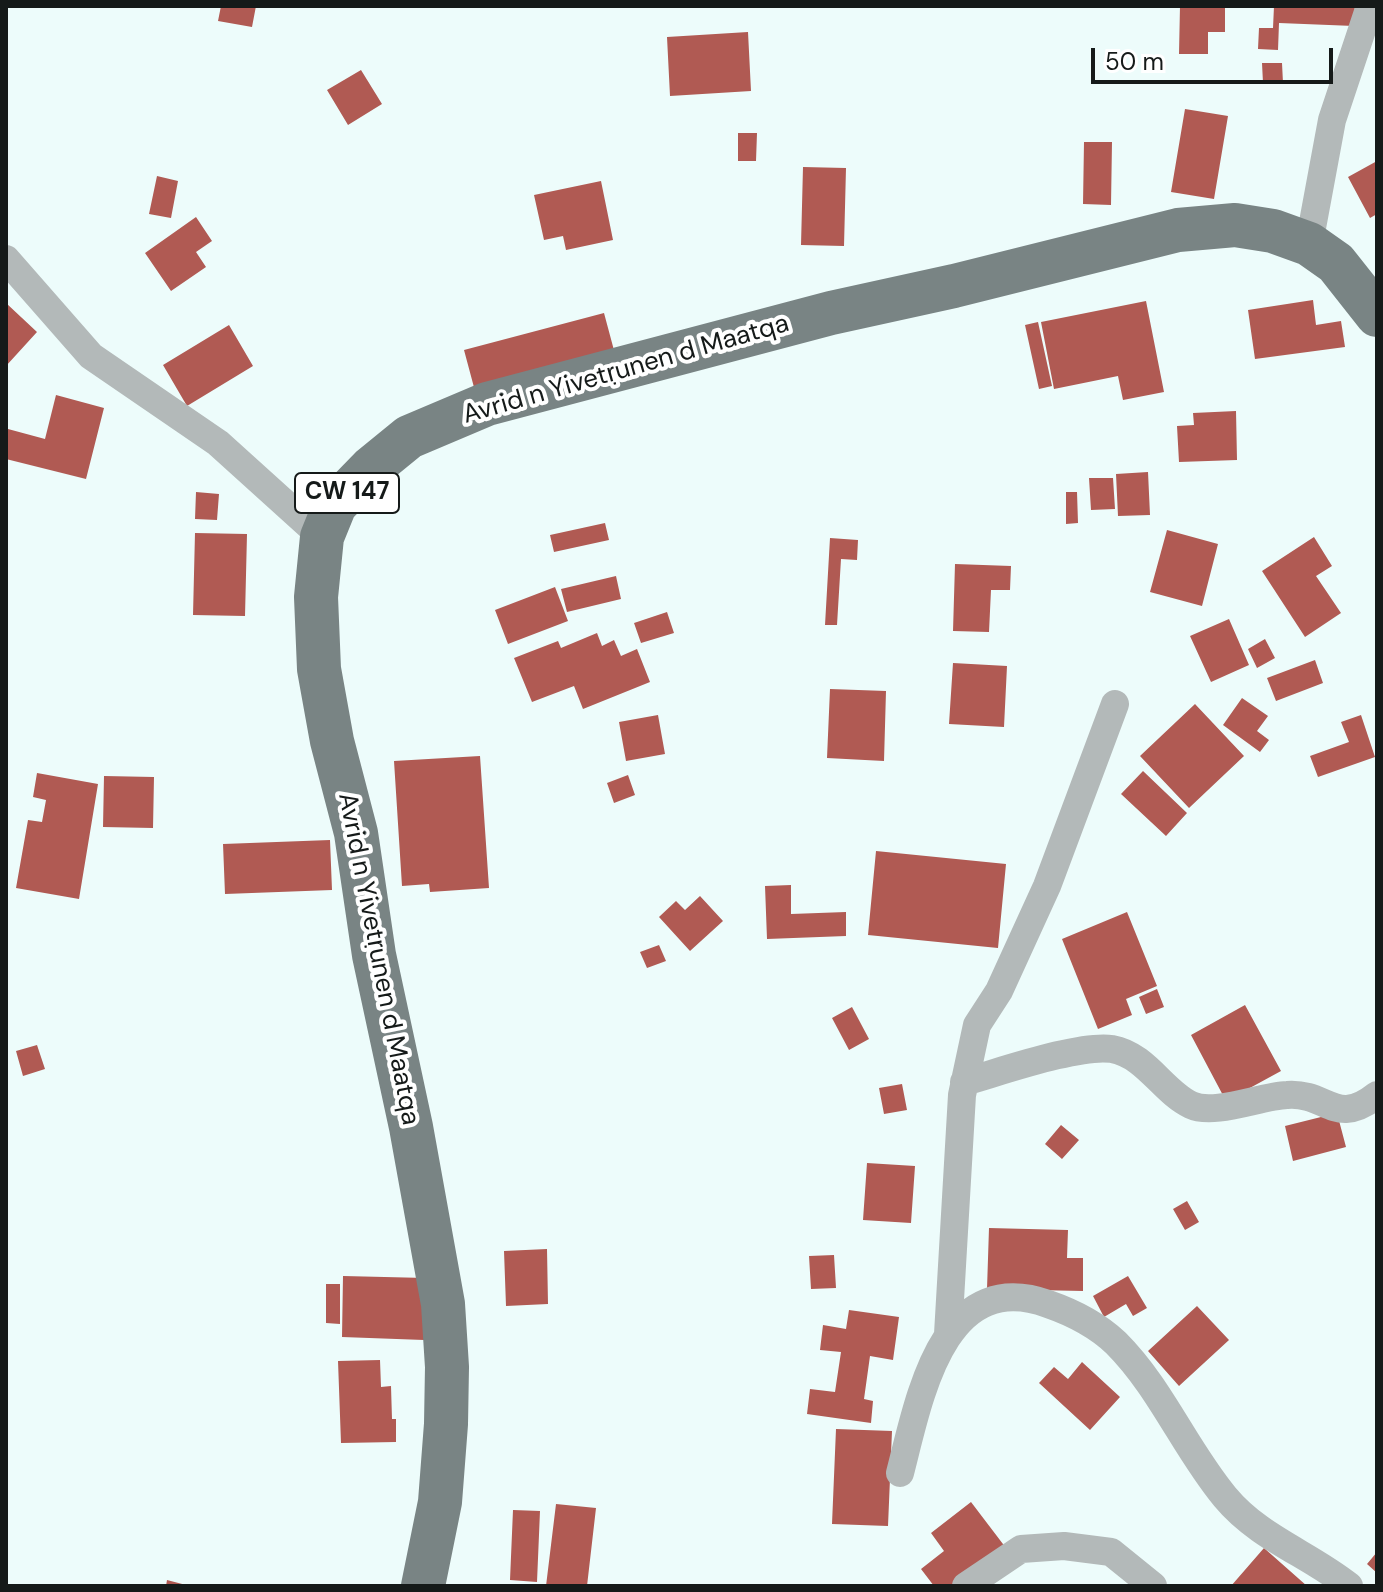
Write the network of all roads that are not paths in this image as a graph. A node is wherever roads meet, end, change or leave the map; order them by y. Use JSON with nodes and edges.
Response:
{"nodes":[{"id":1,"x":1370,"y":6,"type":"edge"},
{"id":2,"x":1309,"y":244,"type":"junction"},
{"id":3,"x":6,"y":259,"type":"edge"},
{"id":4,"x":1377,"y":315,"type":"edge"},
{"id":5,"x":322,"y":537,"type":"junction"},
{"id":6,"x":1115,"y":704,"type":"dead end"},
{"id":7,"x":964,"y":1082,"type":"junction"},
{"id":8,"x":1377,"y":1095,"type":"edge"},
{"id":9,"x":948,"y":1334,"type":"junction"},
{"id":10,"x":900,"y":1473,"type":"dead end"},
{"id":11,"x":423,"y":1586,"type":"edge"},
{"id":12,"x":966,"y":1586,"type":"edge"},
{"id":13,"x":1153,"y":1586,"type":"edge"},
{"id":14,"x":1349,"y":1586,"type":"edge"}],
"edges":[{"from":1,"to":2,"type":"street"},
{"from":2,"to":4,"type":"main road","name":"Avrid n Yivetṛunen d Maatqa","number":"CW 147"},
{"from":2,"to":5,"type":"main road","name":"Avrid n Yivetṛunen d Maatqa","number":"CW 147"},
{"from":3,"to":5,"type":"street"},
{"from":5,"to":11,"type":"main road","name":"Avrid n Yivetṛunen d Maatqa","number":"CW 147"},
{"from":6,"to":7,"type":"street"},
{"from":7,"to":8,"type":"street"},
{"from":7,"to":9,"type":"street"},
{"from":9,"to":10,"type":"street"},
{"from":9,"to":14,"type":"street"},
{"from":12,"to":13,"type":"street"}]}
